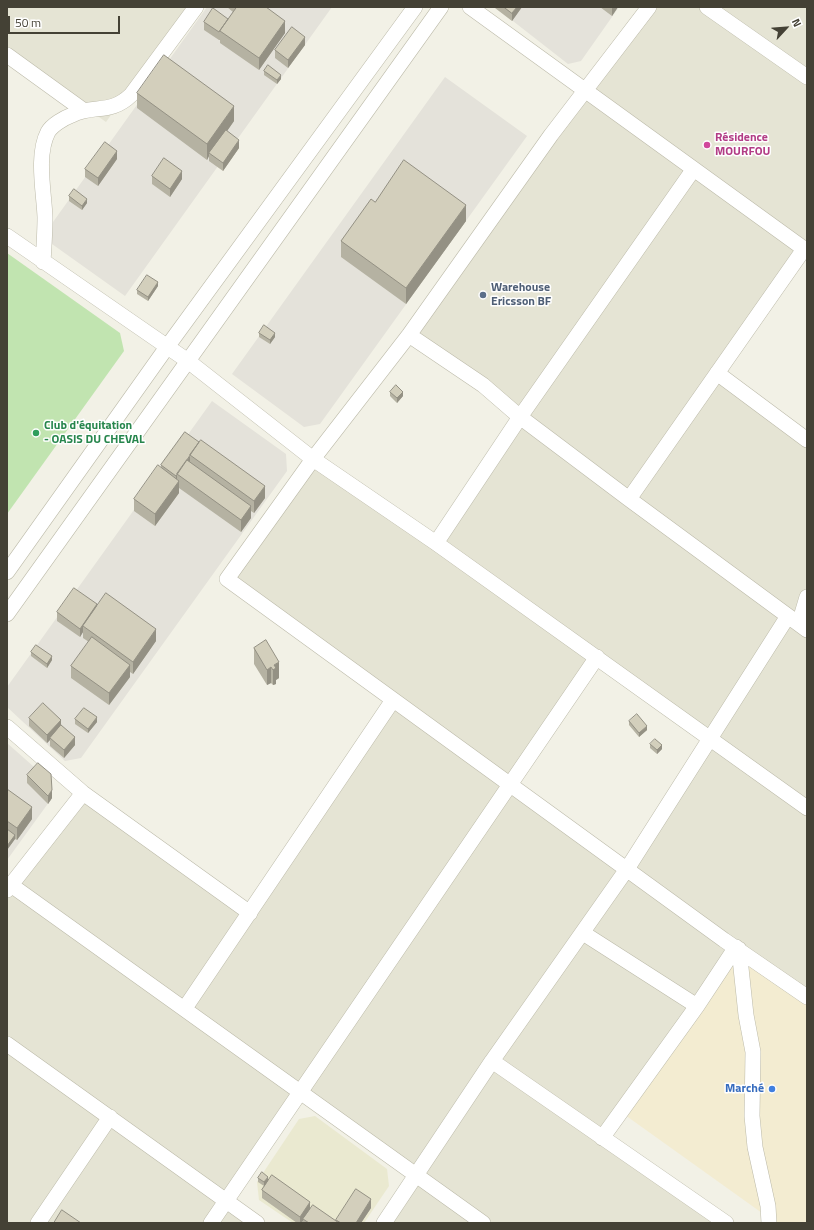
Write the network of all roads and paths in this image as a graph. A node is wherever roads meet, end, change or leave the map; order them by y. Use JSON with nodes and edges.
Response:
{"nodes":[{"id":1,"x":196,"y":7,"type":"edge"},
{"id":2,"x":415,"y":7,"type":"edge"},
{"id":3,"x":441,"y":7,"type":"edge"},
{"id":4,"x":470,"y":7,"type":"edge"},
{"id":5,"x":650,"y":7,"type":"edge"},
{"id":6,"x":707,"y":7,"type":"edge"},
{"id":7,"x":7,"y":55,"type":"edge"},
{"id":8,"x":807,"y":77,"type":"edge"},
{"id":9,"x":584,"y":92,"type":"junction"},
{"id":10,"x":83,"y":110,"type":"junction"},
{"id":11,"x":693,"y":170,"type":"junction"},
{"id":12,"x":7,"y":236,"type":"edge"},
{"id":13,"x":806,"y":250,"type":"edge"},
{"id":14,"x":43,"y":262,"type":"junction"},
{"id":15,"x":409,"y":335,"type":"junction"},
{"id":16,"x":167,"y":347,"type":"junction"},
{"id":17,"x":188,"y":361,"type":"junction"},
{"id":18,"x":717,"y":373,"type":"junction"},
{"id":19,"x":520,"y":417,"type":"junction"},
{"id":20,"x":807,"y":440,"type":"edge"},
{"id":21,"x":313,"y":459,"type":"junction"},
{"id":22,"x":628,"y":499,"type":"junction"},
{"id":23,"x":436,"y":543,"type":"junction"},
{"id":24,"x":7,"y":572,"type":"edge"},
{"id":25,"x":807,"y":597,"type":"edge"},
{"id":26,"x":7,"y":614,"type":"edge"},
{"id":27,"x":798,"y":623,"type":"edge"},
{"id":28,"x":597,"y":657,"type":"junction"},
{"id":29,"x":393,"y":700,"type":"junction"},
{"id":30,"x":7,"y":727,"type":"edge"},
{"id":31,"x":709,"y":738,"type":"junction"},
{"id":32,"x":509,"y":784,"type":"junction"},
{"id":33,"x":83,"y":793,"type":"junction"},
{"id":34,"x":807,"y":808,"type":"edge"},
{"id":35,"x":627,"y":869,"type":"junction"},
{"id":36,"x":9,"y":888,"type":"edge"},
{"id":37,"x":250,"y":913,"type":"junction"},
{"id":38,"x":583,"y":933,"type":"junction"},
{"id":39,"x":737,"y":948,"type":"junction"},
{"id":40,"x":807,"y":997,"type":"edge"},
{"id":41,"x":697,"y":1006,"type":"junction"},
{"id":42,"x":185,"y":1008,"type":"junction"},
{"id":43,"x":7,"y":1044,"type":"edge"},
{"id":44,"x":492,"y":1061,"type":"junction"},
{"id":45,"x":300,"y":1091,"type":"junction"},
{"id":46,"x":110,"y":1117,"type":"junction"},
{"id":47,"x":602,"y":1138,"type":"junction"},
{"id":48,"x":416,"y":1175,"type":"junction"},
{"id":49,"x":226,"y":1201,"type":"junction"},
{"id":50,"x":38,"y":1223,"type":"edge"},
{"id":51,"x":211,"y":1223,"type":"edge"},
{"id":52,"x":257,"y":1223,"type":"edge"},
{"id":53,"x":384,"y":1223,"type":"edge"},
{"id":54,"x":483,"y":1223,"type":"edge"},
{"id":55,"x":726,"y":1223,"type":"edge"},
{"id":56,"x":769,"y":1223,"type":"edge"}],
"edges":[{"from":1,"to":10,"type":"street"},
{"from":2,"to":16,"type":"street"},
{"from":3,"to":17,"type":"street"},
{"from":4,"to":9,"type":"street"},
{"from":5,"to":9,"type":"street"},
{"from":6,"to":8,"type":"street"},
{"from":7,"to":10,"type":"street"},
{"from":9,"to":11,"type":"street"},
{"from":9,"to":15,"type":"street"},
{"from":10,"to":14,"type":"street"},
{"from":11,"to":13,"type":"street"},
{"from":11,"to":19,"type":"street"},
{"from":12,"to":14,"type":"street"},
{"from":13,"to":18,"type":"street"},
{"from":14,"to":16,"type":"street"},
{"from":15,"to":19,"type":"street"},
{"from":15,"to":21,"type":"street"},
{"from":16,"to":17,"type":"street"},
{"from":16,"to":24,"type":"street"},
{"from":17,"to":21,"type":"street"},
{"from":17,"to":26,"type":"street"},
{"from":18,"to":20,"type":"street"},
{"from":18,"to":22,"type":"street"},
{"from":19,"to":22,"type":"street"},
{"from":19,"to":23,"type":"street"},
{"from":21,"to":23,"type":"street"},
{"from":21,"to":29,"type":"street"},
{"from":22,"to":27,"type":"street"},
{"from":23,"to":28,"type":"street"},
{"from":25,"to":27,"type":"street"},
{"from":27,"to":31,"type":"street"},
{"from":28,"to":31,"type":"street"},
{"from":28,"to":32,"type":"street"},
{"from":29,"to":32,"type":"street"},
{"from":29,"to":37,"type":"street"},
{"from":30,"to":33,"type":"street"},
{"from":31,"to":34,"type":"street"},
{"from":31,"to":35,"type":"street"},
{"from":32,"to":35,"type":"street"},
{"from":32,"to":45,"type":"street"},
{"from":33,"to":36,"type":"street"},
{"from":33,"to":37,"type":"street"},
{"from":35,"to":38,"type":"street"},
{"from":35,"to":39,"type":"street"},
{"from":36,"to":42,"type":"street"},
{"from":37,"to":42,"type":"street"},
{"from":38,"to":41,"type":"street"},
{"from":38,"to":44,"type":"street"},
{"from":39,"to":40,"type":"street"},
{"from":39,"to":41,"type":"street"},
{"from":39,"to":56,"type":"street"},
{"from":41,"to":47,"type":"street"},
{"from":42,"to":45,"type":"street"},
{"from":43,"to":46,"type":"street"},
{"from":44,"to":47,"type":"street"},
{"from":44,"to":48,"type":"street"},
{"from":45,"to":48,"type":"street"},
{"from":45,"to":49,"type":"street"},
{"from":46,"to":49,"type":"street"},
{"from":46,"to":50,"type":"street"},
{"from":47,"to":55,"type":"street"},
{"from":48,"to":53,"type":"street"},
{"from":48,"to":54,"type":"street"},
{"from":49,"to":51,"type":"street"},
{"from":49,"to":52,"type":"street"}]}
